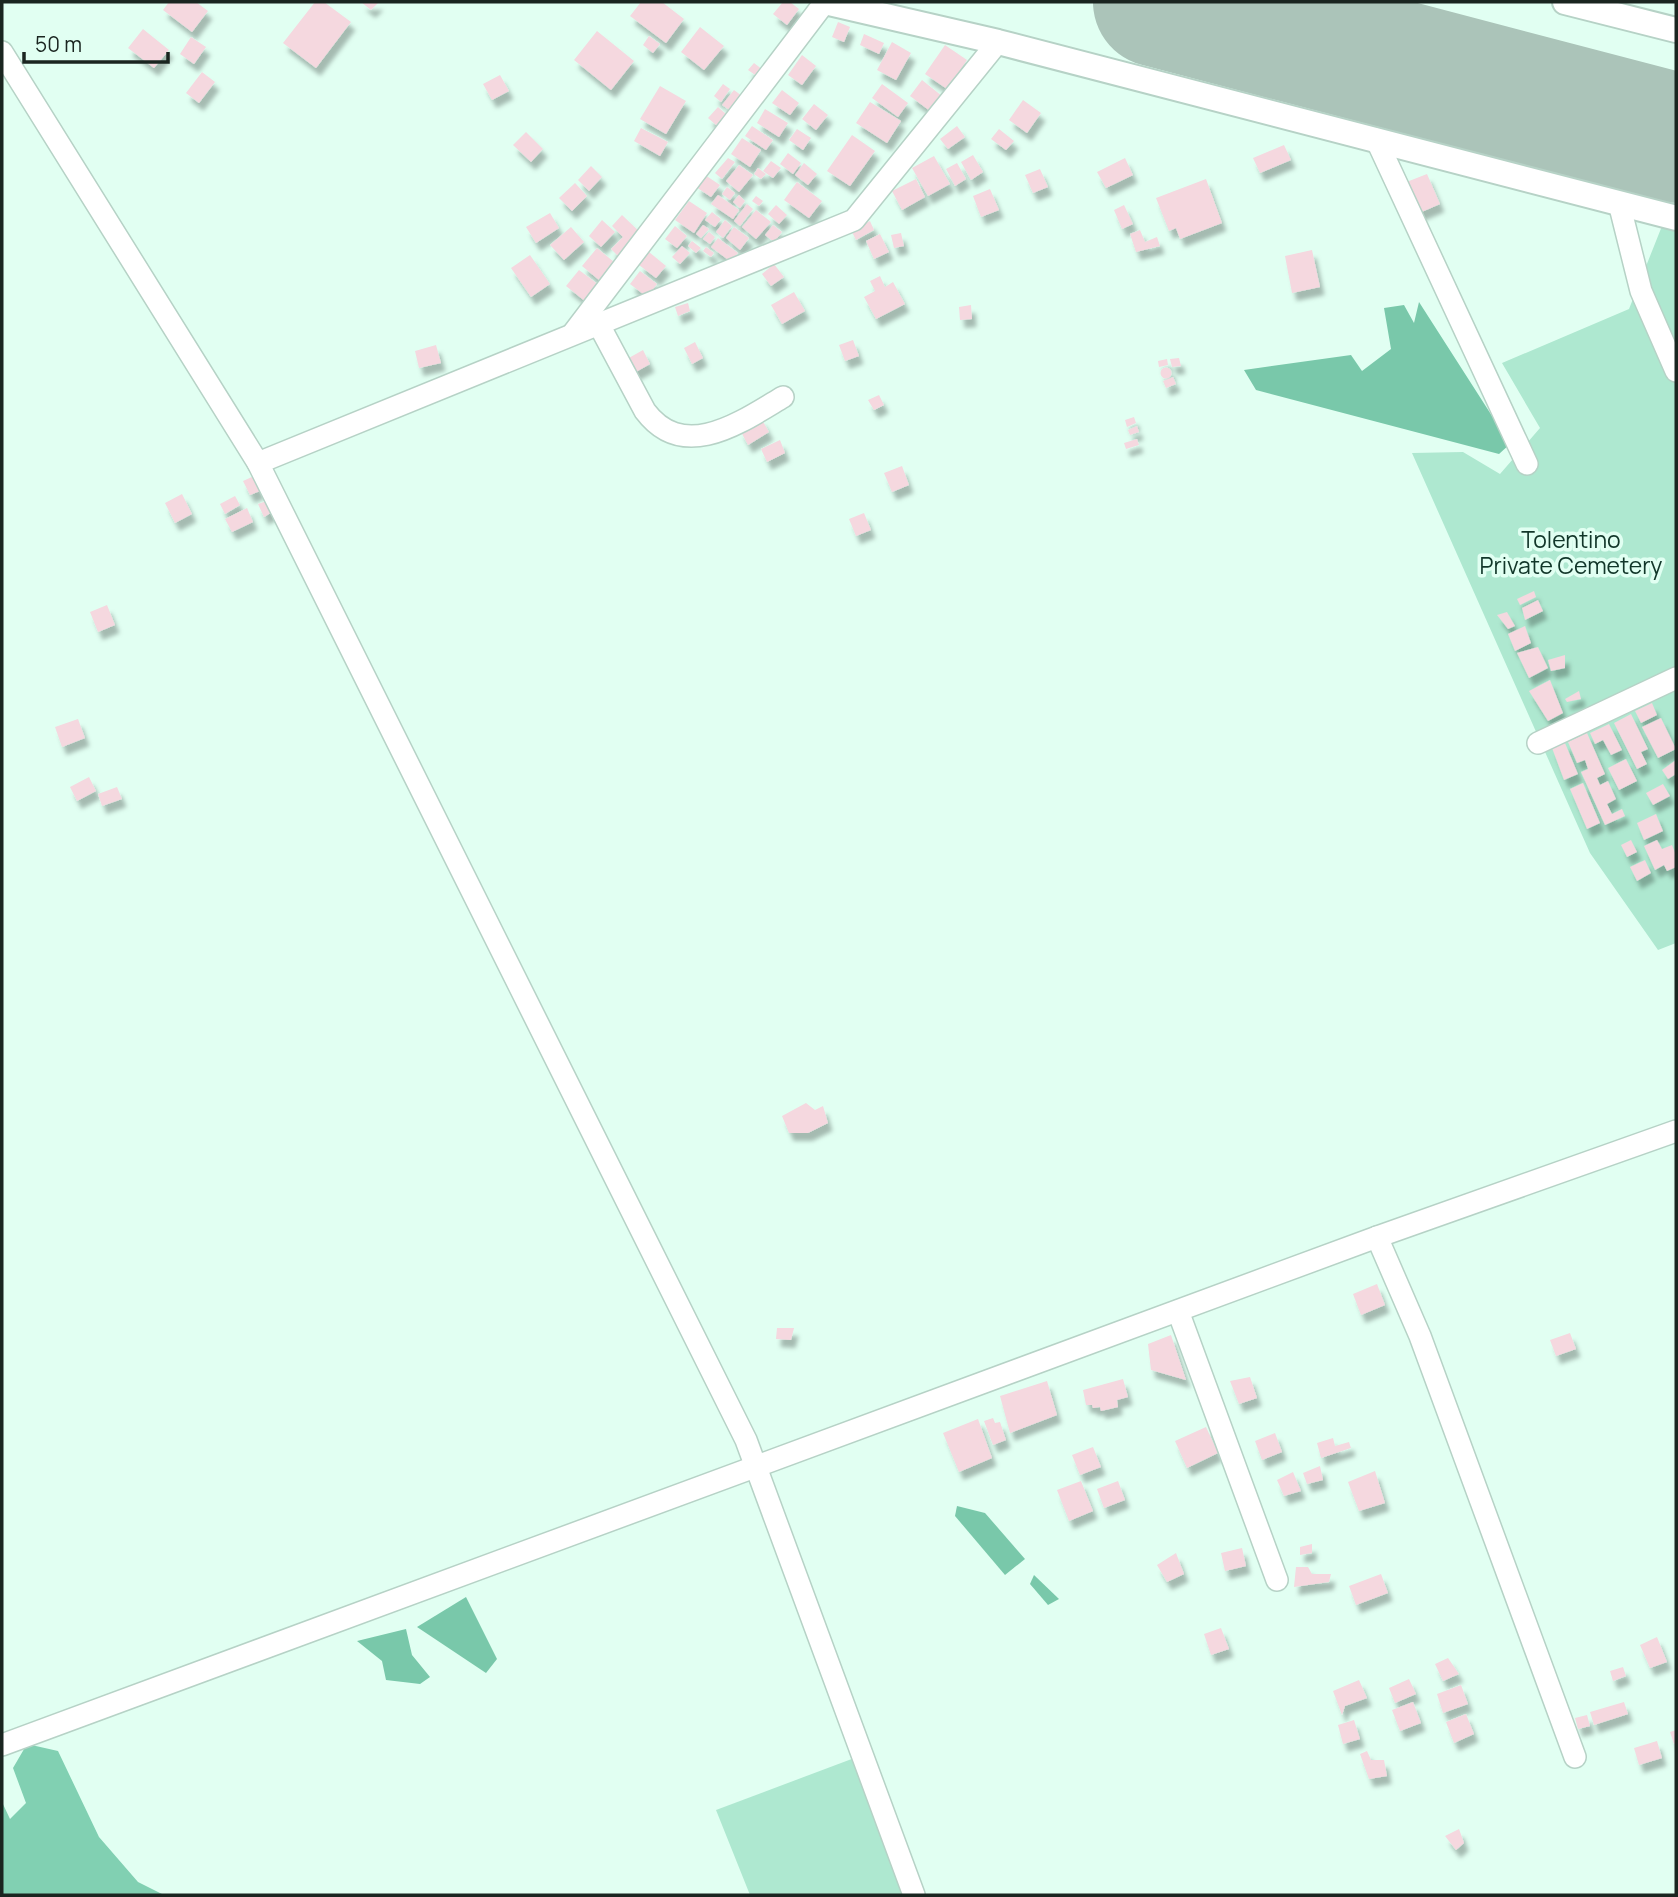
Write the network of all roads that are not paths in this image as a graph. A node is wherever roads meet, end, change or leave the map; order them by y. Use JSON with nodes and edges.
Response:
{"nodes":[{"id":1,"x":825,"y":2,"type":"edge"},
{"id":2,"x":1571,"y":2,"type":"edge"},
{"id":3,"x":1676,"y":30,"type":"edge"},
{"id":4,"x":998,"y":42,"type":"junction"},
{"id":5,"x":2,"y":52,"type":"edge"},
{"id":6,"x":1377,"y":139,"type":"junction"},
{"id":7,"x":1619,"y":203,"type":"junction"},
{"id":8,"x":1676,"y":218,"type":"edge"},
{"id":9,"x":598,"y":323,"type":"junction"},
{"id":10,"x":573,"y":333,"type":"junction"},
{"id":11,"x":1676,"y":371,"type":"edge"},
{"id":12,"x":783,"y":397,"type":"dead end"},
{"id":13,"x":258,"y":463,"type":"junction"},
{"id":14,"x":1527,"y":464,"type":"dead end"},
{"id":15,"x":1676,"y":678,"type":"edge"},
{"id":16,"x":1538,"y":743,"type":"dead end"},
{"id":17,"x":1676,"y":1131,"type":"edge"},
{"id":18,"x":1377,"y":1237,"type":"junction"},
{"id":19,"x":1178,"y":1311,"type":"junction"},
{"id":20,"x":756,"y":1469,"type":"junction"},
{"id":21,"x":1277,"y":1580,"type":"dead end"},
{"id":22,"x":2,"y":1745,"type":"edge"},
{"id":23,"x":1575,"y":1757,"type":"dead end"},
{"id":24,"x":914,"y":1895,"type":"edge"}],
"edges":[{"from":1,"to":4,"type":"street"},
{"from":1,"to":10,"type":"street"},
{"from":2,"to":3,"type":"street"},
{"from":4,"to":6,"type":"street"},
{"from":4,"to":9,"type":"street"},
{"from":5,"to":13,"type":"street"},
{"from":6,"to":7,"type":"street"},
{"from":6,"to":14,"type":"street"},
{"from":7,"to":8,"type":"street"},
{"from":7,"to":11,"type":"street"},
{"from":9,"to":10,"type":"street"},
{"from":9,"to":12,"type":"street"},
{"from":10,"to":13,"type":"street"},
{"from":13,"to":20,"type":"street"},
{"from":15,"to":16,"type":"street"},
{"from":17,"to":18,"type":"street"},
{"from":18,"to":19,"type":"street"},
{"from":18,"to":23,"type":"street"},
{"from":19,"to":20,"type":"street"},
{"from":19,"to":21,"type":"street"},
{"from":20,"to":22,"type":"street"},
{"from":20,"to":24,"type":"street"}]}
